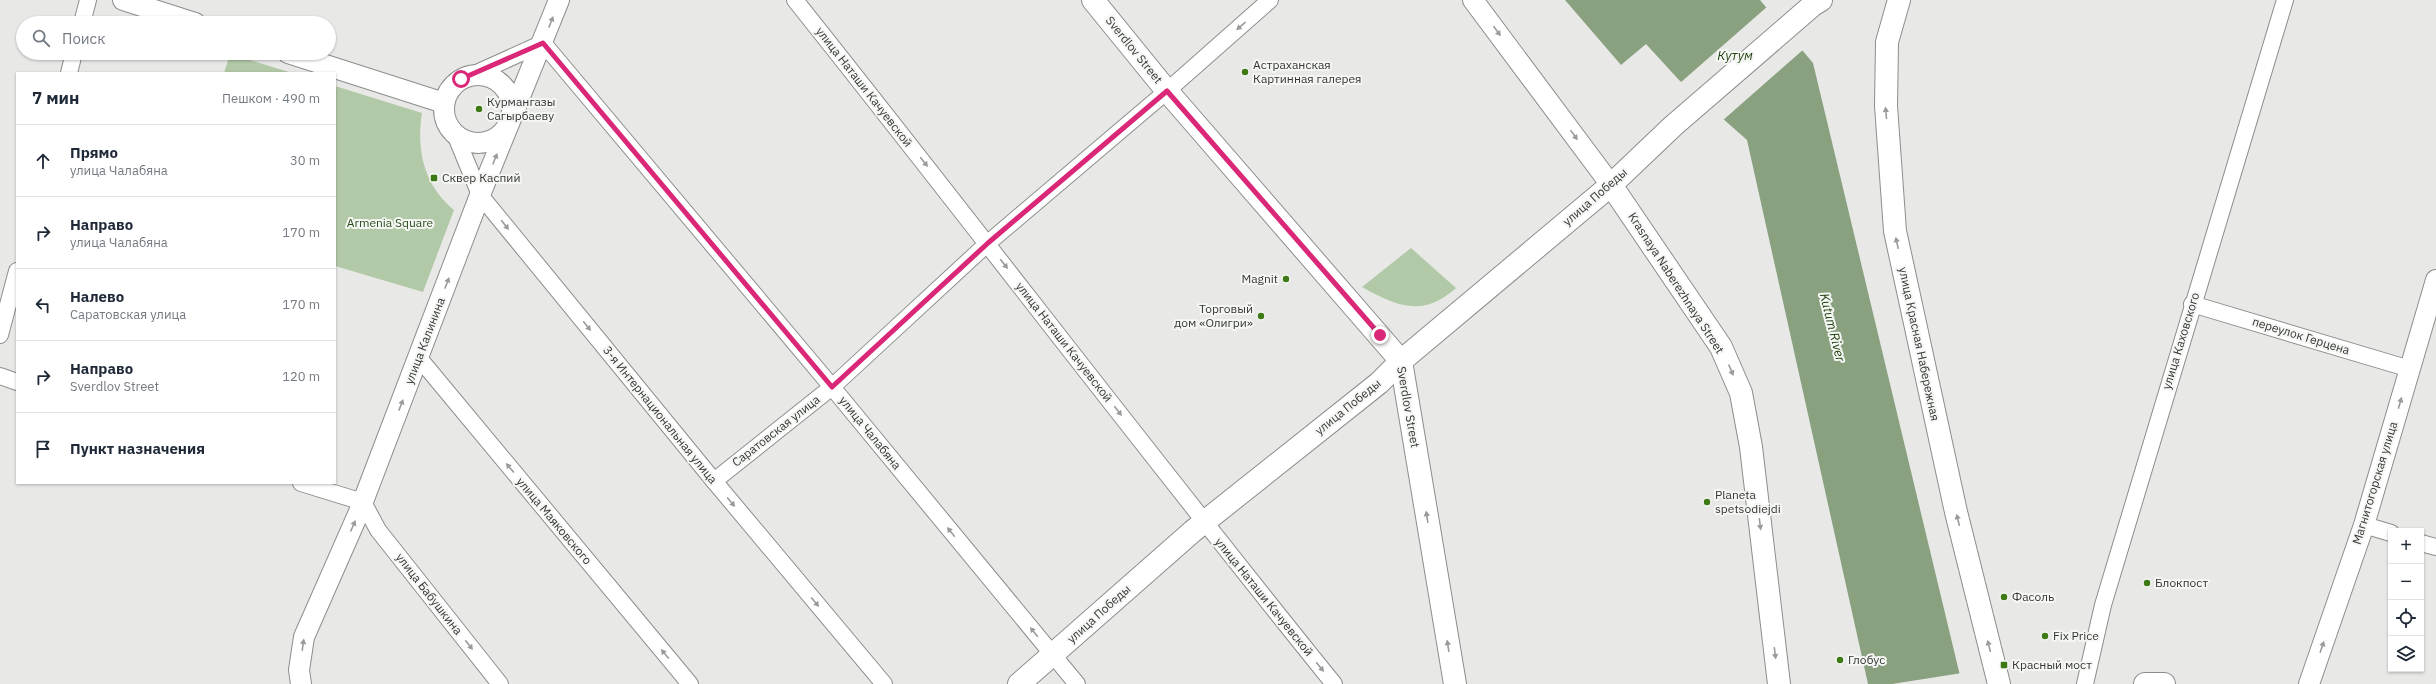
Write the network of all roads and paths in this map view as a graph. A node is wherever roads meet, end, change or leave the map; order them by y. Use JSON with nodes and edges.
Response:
{"nodes":[{"id":1,"x":88,"y":0,"type":"edge"},
{"id":2,"x":123,"y":0,"type":"edge"},
{"id":3,"x":559,"y":0,"type":"edge"},
{"id":4,"x":795,"y":0,"type":"edge"},
{"id":5,"x":1093,"y":0,"type":"edge"},
{"id":6,"x":1270,"y":0,"type":"edge"},
{"id":7,"x":1473,"y":0,"type":"edge"},
{"id":8,"x":1899,"y":0,"type":"edge"},
{"id":9,"x":2285,"y":0,"type":"edge"},
{"id":10,"x":1817,"y":2,"type":"edge"},
{"id":11,"x":84,"y":16,"type":"edge"},
{"id":12,"x":173,"y":16,"type":"edge"},
{"id":13,"x":543,"y":43,"type":"junction"},
{"id":14,"x":72,"y":60,"type":"edge"},
{"id":15,"x":310,"y":60,"type":"edge"},
{"id":16,"x":69,"y":72,"type":"edge"},
{"id":17,"x":470,"y":76,"type":"junction"},
{"id":18,"x":1167,"y":91,"type":"junction"},
{"id":19,"x":444,"y":103,"type":"junction"},
{"id":20,"x":510,"y":122,"type":"junction"},
{"id":21,"x":455,"y":134,"type":"junction"},
{"id":22,"x":1611,"y":184,"type":"junction"},
{"id":23,"x":480,"y":195,"type":"junction"},
{"id":24,"x":988,"y":243,"type":"junction"},
{"id":25,"x":16,"y":275,"type":"edge"},
{"id":26,"x":2436,"y":280,"type":"edge"},
{"id":27,"x":2192,"y":304,"type":"junction"},
{"id":28,"x":0,"y":335,"type":"edge"},
{"id":29,"x":419,"y":358,"type":"junction"},
{"id":30,"x":1401,"y":362,"type":"junction"},
{"id":31,"x":2410,"y":369,"type":"junction"},
{"id":32,"x":0,"y":376,"type":"edge"},
{"id":33,"x":16,"y":382,"type":"edge"},
{"id":34,"x":832,"y":387,"type":"junction"},
{"id":35,"x":714,"y":481,"type":"junction"},
{"id":36,"x":304,"y":484,"type":"edge"},
{"id":37,"x":363,"y":502,"type":"junction"},
{"id":38,"x":1203,"y":522,"type":"junction"},
{"id":39,"x":2364,"y":525,"type":"junction"},
{"id":40,"x":2388,"y":532,"type":"edge"},
{"id":41,"x":2424,"y":543,"type":"edge"},
{"id":42,"x":2436,"y":547,"type":"edge"},
{"id":43,"x":1053,"y":656,"type":"junction"},
{"id":44,"x":301,"y":684,"type":"edge"},
{"id":45,"x":500,"y":684,"type":"edge"},
{"id":46,"x":690,"y":684,"type":"edge"},
{"id":47,"x":884,"y":684,"type":"edge"},
{"id":48,"x":1019,"y":684,"type":"edge"},
{"id":49,"x":1076,"y":684,"type":"edge"},
{"id":50,"x":1334,"y":684,"type":"edge"},
{"id":51,"x":1455,"y":684,"type":"edge"},
{"id":52,"x":1779,"y":684,"type":"edge"},
{"id":53,"x":1999,"y":684,"type":"edge"},
{"id":54,"x":2085,"y":684,"type":"edge"},
{"id":55,"x":2145,"y":684,"type":"edge"},
{"id":56,"x":2164,"y":684,"type":"edge"},
{"id":57,"x":2309,"y":684,"type":"edge"}],
"edges":[{"from":1,"to":11,"type":"street"},
{"from":2,"to":12,"type":"street"},
{"from":13,"to":3,"type":"street","name":"улица Калинина","one_way":true},
{"from":4,"to":24,"type":"street","name":"улица Наташи Качуевской","one_way":true},
{"from":5,"to":18,"type":"main road","name":"Sverdlov Street"},
{"from":6,"to":18,"type":"street","name":"Саратовская улица","one_way":true},
{"from":7,"to":22,"type":"street","name":"Krasnaya Naberezhnaya Street","one_way":true},
{"from":53,"to":8,"type":"main road","name":"улица Красная Набережная","one_way":true},
{"from":9,"to":27,"type":"street","name":"улица Каховского"},
{"from":10,"to":22,"type":"main road","name":"улица Победы"},
{"from":13,"to":17,"type":"street"},
{"from":13,"to":20,"type":"street","name":"улица Калинина"},
{"from":13,"to":34,"type":"street","name":"улица Чалабяна"},
{"from":14,"to":16,"type":"street"},
{"from":15,"to":19,"type":"street"},
{"from":17,"to":19,"type":"street"},
{"from":17,"to":20,"type":"street"},
{"from":18,"to":24,"type":"street","name":"Саратовская улица"},
{"from":18,"to":30,"type":"main road","name":"Sverdlov Street"},
{"from":19,"to":21,"type":"street"},
{"from":20,"to":21,"type":"street"},
{"from":23,"to":20,"type":"street","name":"улица Калинина","one_way":true},
{"from":21,"to":23,"type":"street","name":"3-я Интернациональная улица"},
{"from":22,"to":30,"type":"main road","name":"улица Победы"},
{"from":22,"to":52,"type":"main road","name":"Krasnaya Naberezhnaya Street","one_way":true},
{"from":29,"to":23,"type":"street","name":"улица Калинина","one_way":true},
{"from":23,"to":35,"type":"street","name":"3-я Интернациональная улица","one_way":true},
{"from":24,"to":34,"type":"street","name":"Саратовская улица"},
{"from":24,"to":38,"type":"street","name":"улица Наташи Качуевской","one_way":true},
{"from":25,"to":28,"type":"street"},
{"from":26,"to":31,"type":"street","name":"Магнитогорская улица"},
{"from":27,"to":31,"type":"street","name":"переулок Герцена"},
{"from":27,"to":54,"type":"street","name":"улица Каховского"},
{"from":37,"to":29,"type":"street","name":"улица Калинина","one_way":true},
{"from":46,"to":29,"type":"street","name":"улица Маяковского","one_way":true},
{"from":30,"to":38,"type":"main road","name":"улица Победы"},
{"from":51,"to":30,"type":"main road","name":"Sverdlov Street","one_way":true},
{"from":39,"to":31,"type":"street","name":"Магнитогорская улица","one_way":true},
{"from":32,"to":33,"type":"street"},
{"from":34,"to":35,"type":"street","name":"Саратовская улица"},
{"from":43,"to":34,"type":"street","name":"улица Чалабяна","one_way":true},
{"from":35,"to":47,"type":"street","name":"3-я Интернациональная улица","one_way":true},
{"from":36,"to":37,"type":"street"},
{"from":44,"to":37,"type":"street","name":"улица Калинина","one_way":true},
{"from":37,"to":45,"type":"street","name":"улица Бабушкина","one_way":true},
{"from":38,"to":43,"type":"main road","name":"улица Победы"},
{"from":38,"to":50,"type":"street","name":"улица Наташи Качуевской","one_way":true},
{"from":39,"to":40,"type":"street"},
{"from":57,"to":39,"type":"street","name":"Магнитогорская улица","one_way":true},
{"from":41,"to":42,"type":"street"},
{"from":43,"to":48,"type":"main road","name":"улица Победы"},
{"from":43,"to":49,"type":"street","name":"улица Чалабяна"},
{"from":55,"to":56,"type":"main road"}]}
